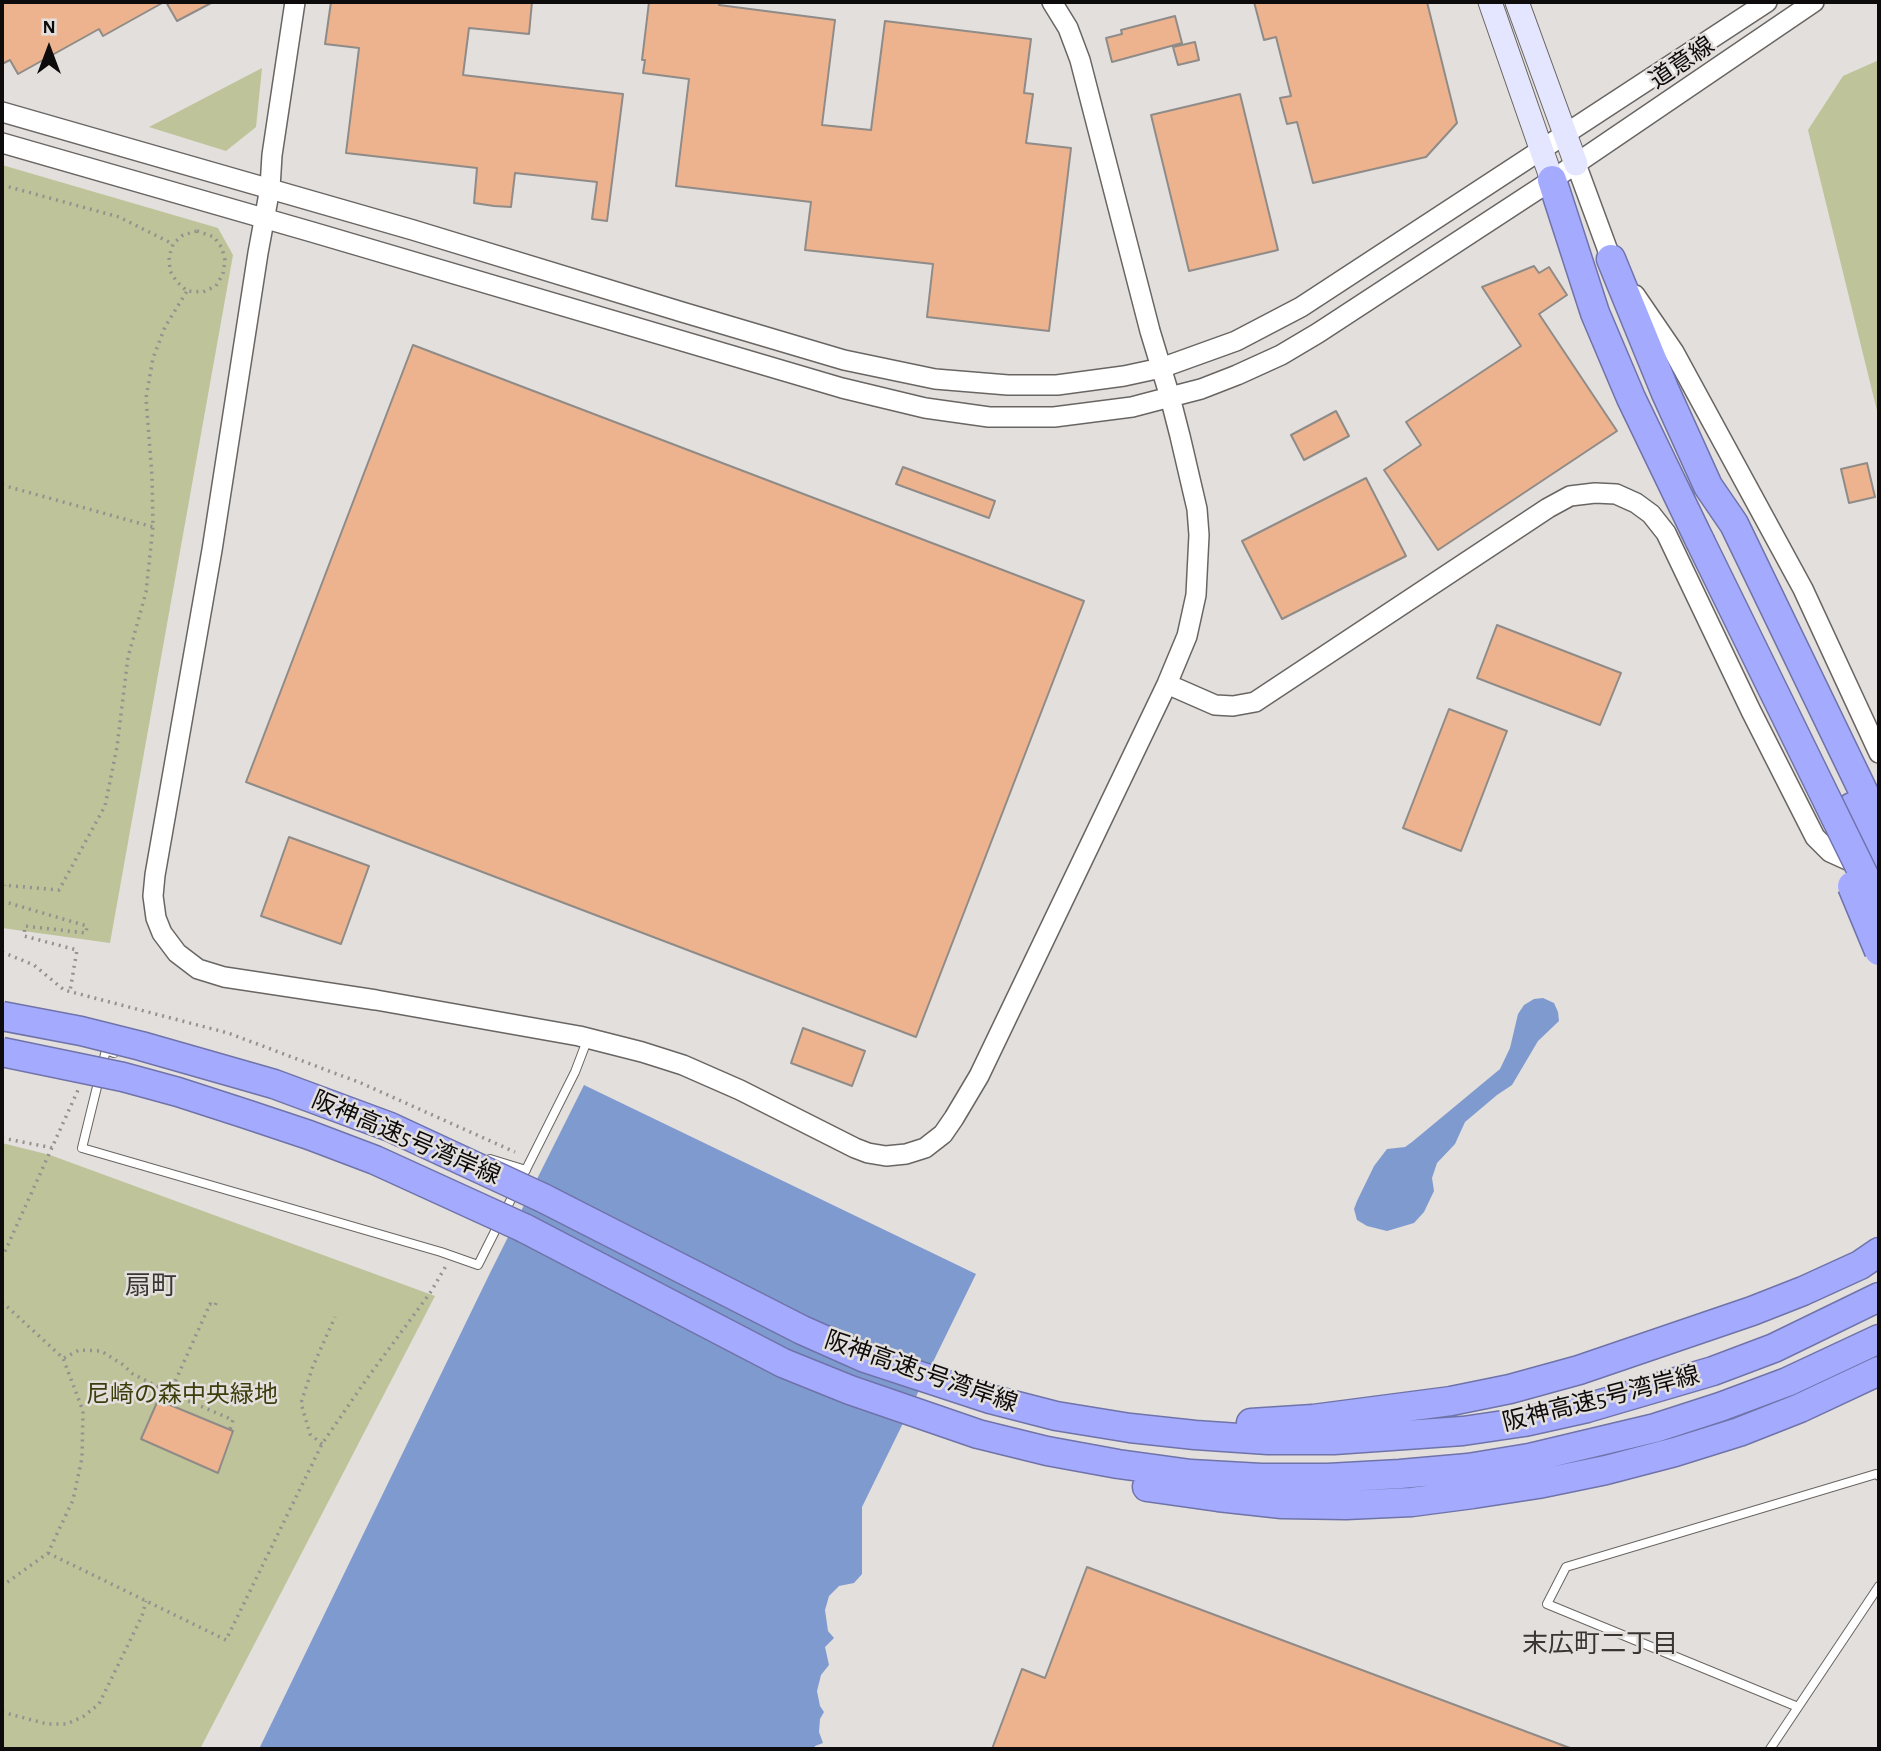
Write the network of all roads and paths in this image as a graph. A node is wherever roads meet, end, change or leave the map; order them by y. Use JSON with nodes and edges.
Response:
{"nodes":[{"id":1,"x":295,"y":2,"type":"edge"},
{"id":2,"x":1052,"y":2,"type":"edge"},
{"id":3,"x":1490,"y":2,"type":"edge"},
{"id":4,"x":1517,"y":2,"type":"edge"},
{"id":5,"x":1767,"y":2,"type":"edge"},
{"id":6,"x":1814,"y":2,"type":"edge"},
{"id":7,"x":2,"y":112,"type":"edge"},
{"id":8,"x":1566,"y":135,"type":"junction"},
{"id":9,"x":2,"y":143,"type":"edge"},
{"id":10,"x":1541,"y":150,"type":"junction"},
{"id":11,"x":1576,"y":164,"type":"junction"},
{"id":12,"x":1552,"y":180,"type":"junction"},
{"id":13,"x":2,"y":184,"type":"edge"},
{"id":14,"x":270,"y":188,"type":"junction"},
{"id":15,"x":264,"y":220,"type":"junction"},
{"id":16,"x":173,"y":244,"type":"junction"},
{"id":17,"x":1611,"y":259,"type":"junction"},
{"id":18,"x":187,"y":291,"type":"junction"},
{"id":19,"x":1161,"y":368,"type":"junction"},
{"id":20,"x":1170,"y":397,"type":"junction"},
{"id":21,"x":2,"y":485,"type":"edge"},
{"id":22,"x":153,"y":527,"type":"junction"},
{"id":23,"x":1717,"y":532,"type":"junction"},
{"id":24,"x":1167,"y":684,"type":"junction"},
{"id":25,"x":1788,"y":720,"type":"junction"},
{"id":26,"x":1877,"y":742,"type":"edge"},
{"id":27,"x":1879,"y":824,"type":"edge"},
{"id":28,"x":1879,"y":866,"type":"edge"},
{"id":29,"x":3,"y":885,"type":"edge"},
{"id":30,"x":2,"y":892,"type":"edge"},
{"id":31,"x":2,"y":901,"type":"edge"},
{"id":32,"x":1879,"y":906,"type":"edge"},
{"id":33,"x":1879,"y":951,"type":"edge"},
{"id":34,"x":2,"y":952,"type":"edge"},
{"id":35,"x":70,"y":992,"type":"junction"},
{"id":36,"x":2,"y":1016,"type":"edge"},
{"id":37,"x":588,"y":1038,"type":"junction"},
{"id":38,"x":2,"y":1052,"type":"edge"},
{"id":39,"x":119,"y":1054,"type":"dead end"},
{"id":40,"x":314,"y":1109,"type":"dead end"},
{"id":41,"x":2,"y":1138,"type":"edge"},
{"id":42,"x":53,"y":1149,"type":"dead end"},
{"id":43,"x":50,"y":1155,"type":"dead end"},
{"id":44,"x":524,"y":1156,"type":"dead end"},
{"id":45,"x":526,"y":1170,"type":"junction"},
{"id":46,"x":1879,"y":1252,"type":"edge"},
{"id":47,"x":452,"y":1255,"type":"junction"},
{"id":48,"x":2,"y":1258,"type":"edge"},
{"id":49,"x":1879,"y":1297,"type":"edge"},
{"id":50,"x":2,"y":1302,"type":"edge"},
{"id":51,"x":216,"y":1303,"type":"dead end"},
{"id":52,"x":335,"y":1317,"type":"dead end"},
{"id":53,"x":1879,"y":1339,"type":"edge"},
{"id":54,"x":63,"y":1358,"type":"junction"},
{"id":55,"x":783,"y":1363,"type":"junction"},
{"id":56,"x":1879,"y":1371,"type":"edge"},
{"id":57,"x":170,"y":1393,"type":"junction"},
{"id":58,"x":1056,"y":1416,"type":"junction"},
{"id":59,"x":230,"y":1429,"type":"dead end"},
{"id":60,"x":322,"y":1444,"type":"junction"},
{"id":61,"x":1879,"y":1476,"type":"edge"},
{"id":62,"x":48,"y":1553,"type":"junction"},
{"id":63,"x":2,"y":1586,"type":"edge"},
{"id":64,"x":1879,"y":1586,"type":"edge"},
{"id":65,"x":146,"y":1601,"type":"junction"},
{"id":66,"x":1798,"y":1707,"type":"junction"},
{"id":67,"x":2,"y":1712,"type":"edge"},
{"id":68,"x":1770,"y":1749,"type":"edge"}],
"edges":[{"from":1,"to":14,"type":"street"},
{"from":2,"to":19,"type":"street"},
{"from":3,"to":10,"type":"main road"},
{"from":4,"to":8,"type":"main road"},
{"from":5,"to":8,"type":"street","name":"道意線"},
{"from":6,"to":11,"type":"street","name":"道意線"},
{"from":7,"to":14,"type":"street","name":"道意線"},
{"from":8,"to":10,"type":"street","name":"道意線"},
{"from":8,"to":11,"type":"main road"},
{"from":9,"to":15,"type":"street","name":"道意線"},
{"from":10,"to":12,"type":"main road"},
{"from":10,"to":19,"type":"street","name":"道意線"},
{"from":11,"to":12,"type":"street","name":"道意線"},
{"from":11,"to":17,"type":"street"},
{"from":12,"to":20,"type":"street","name":"道意線"},
{"from":12,"to":23,"type":"highway"},
{"from":13,"to":16,"type":"path"},
{"from":14,"to":15,"type":"street"},
{"from":14,"to":19,"type":"street","name":"道意線"},
{"from":15,"to":20,"type":"street","name":"道意線"},
{"from":15,"to":37,"type":"street"},
{"from":16,"to":18,"type":"path"},
{"from":16,"to":18,"type":"path"},
{"from":17,"to":23,"type":"highway"},
{"from":17,"to":26,"type":"street"},
{"from":18,"to":22,"type":"path"},
{"from":19,"to":20,"type":"street"},
{"from":20,"to":24,"type":"street"},
{"from":21,"to":22,"type":"path"},
{"from":22,"to":29,"type":"path"},
{"from":23,"to":25,"type":"highway","bridge":true},
{"from":23,"to":27,"type":"highway"},
{"from":23,"to":28,"type":"highway"},
{"from":24,"to":28,"type":"street"},
{"from":24,"to":37,"type":"street"},
{"from":25,"to":32,"type":"highway","bridge":true},
{"from":25,"to":33,"type":"highway","bridge":true},
{"from":29,"to":30,"type":"path"},
{"from":31,"to":35,"type":"path"},
{"from":34,"to":35,"type":"path"},
{"from":35,"to":44,"type":"path"},
{"from":36,"to":58,"type":"highway","name":"阪神高速5号湾岸線","bridge":true},
{"from":37,"to":45,"type":"lane"},
{"from":38,"to":55,"type":"highway","name":"阪神高速5号湾岸線","bridge":true},
{"from":39,"to":47,"type":"lane"},
{"from":40,"to":45,"type":"lane"},
{"from":41,"to":42,"type":"path"},
{"from":43,"to":48,"type":"path"},
{"from":45,"to":47,"type":"lane"},
{"from":46,"to":58,"type":"highway"},
{"from":47,"to":60,"type":"path"},
{"from":49,"to":58,"type":"highway","name":"阪神高速5号湾岸線"},
{"from":50,"to":54,"type":"path"},
{"from":51,"to":57,"type":"path"},
{"from":52,"to":60,"type":"path"},
{"from":53,"to":55,"type":"highway","name":"阪神高速5号湾岸線"},
{"from":54,"to":57,"type":"path"},
{"from":54,"to":62,"type":"path"},
{"from":55,"to":56,"type":"highway"},
{"from":57,"to":59,"type":"path"},
{"from":60,"to":65,"type":"path"},
{"from":61,"to":66,"type":"lane"},
{"from":62,"to":63,"type":"path"},
{"from":62,"to":65,"type":"path"},
{"from":64,"to":66,"type":"lane"},
{"from":65,"to":67,"type":"path"},
{"from":66,"to":68,"type":"lane"}]}
